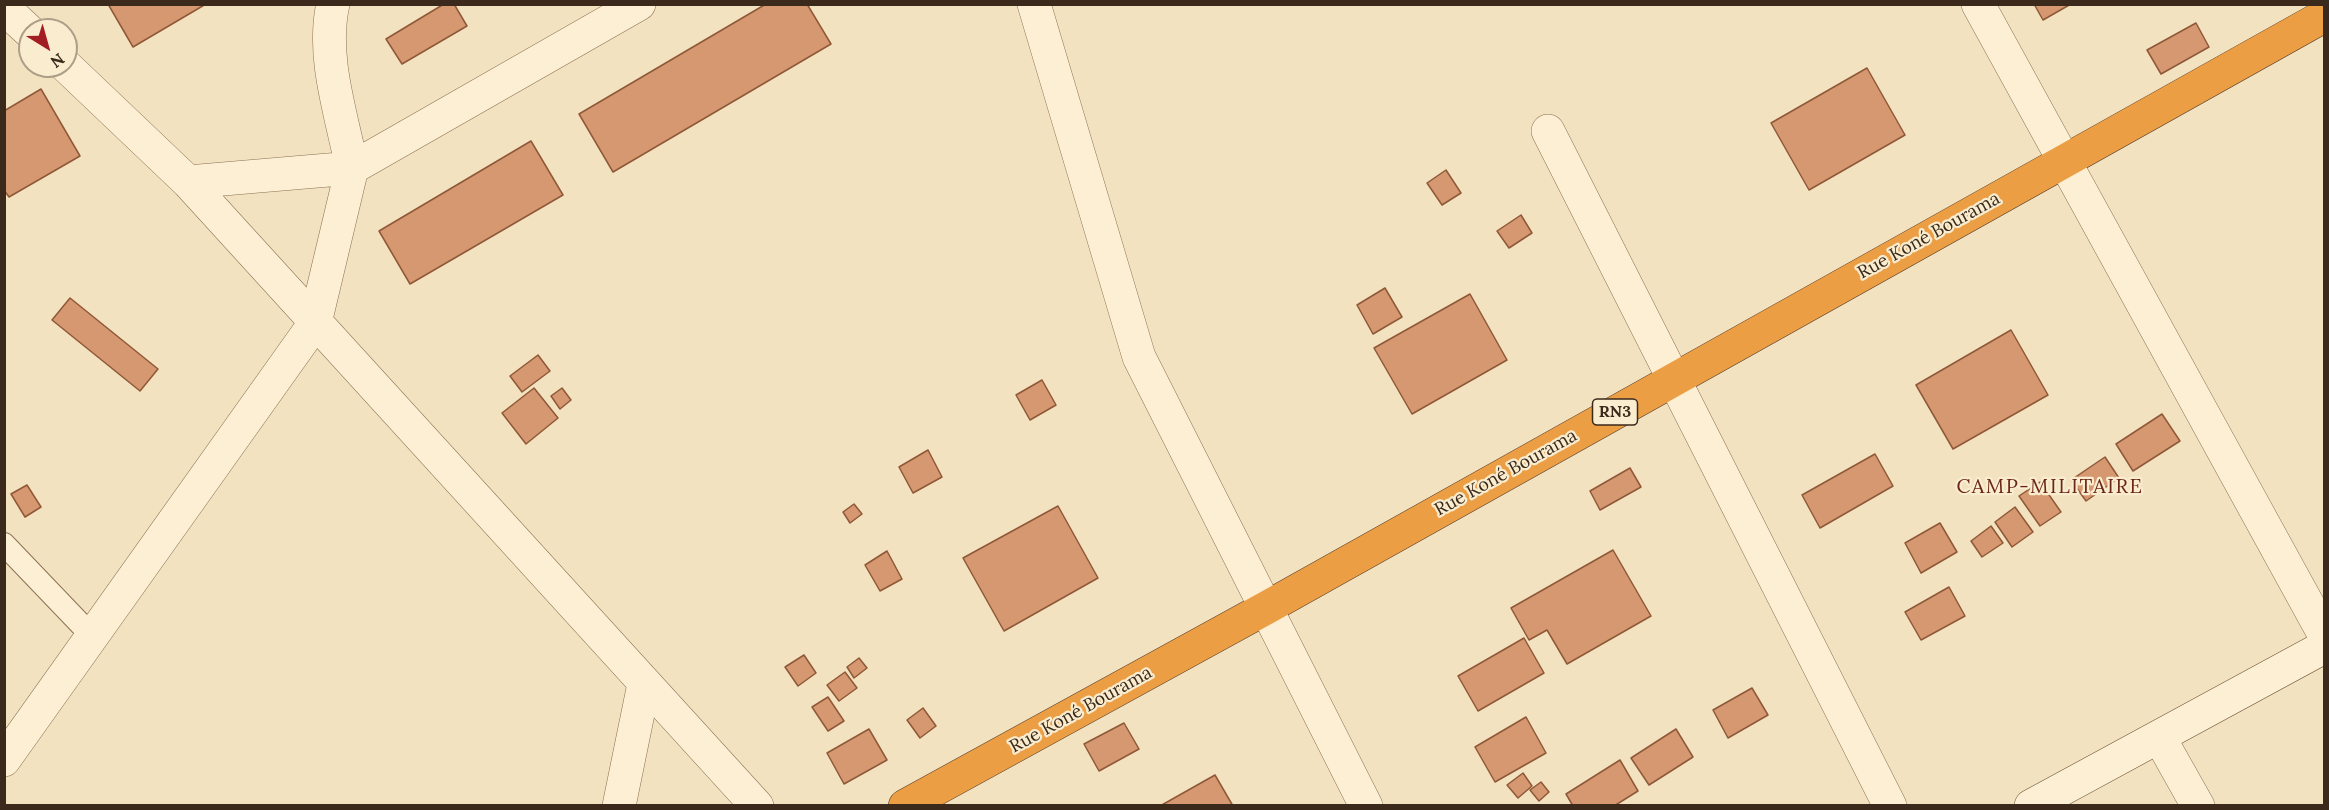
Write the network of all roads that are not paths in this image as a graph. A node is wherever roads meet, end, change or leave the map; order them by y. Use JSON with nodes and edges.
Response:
{"nodes":[{"id":1,"x":333,"y":4,"type":"edge"},
{"id":2,"x":639,"y":4,"type":"edge"},
{"id":3,"x":1034,"y":4,"type":"edge"},
{"id":4,"x":1978,"y":4,"type":"edge"},
{"id":5,"x":4,"y":8,"type":"edge"},
{"id":6,"x":2325,"y":16,"type":"edge"},
{"id":7,"x":18,"y":21,"type":"edge"},
{"id":8,"x":78,"y":77,"type":"edge"},
{"id":9,"x":1548,"y":131,"type":"dead end"},
{"id":10,"x":2064,"y":160,"type":"junction"},
{"id":11,"x":352,"y":168,"type":"junction"},
{"id":12,"x":188,"y":182,"type":"junction"},
{"id":13,"x":315,"y":322,"type":"junction"},
{"id":14,"x":1674,"y":379,"type":"junction"},
{"id":15,"x":4,"y":544,"type":"edge"},
{"id":16,"x":1266,"y":608,"type":"junction"},
{"id":17,"x":2325,"y":634,"type":"edge"},
{"id":18,"x":92,"y":636,"type":"junction"},
{"id":19,"x":2325,"y":647,"type":"edge"},
{"id":20,"x":644,"y":684,"type":"junction"},
{"id":21,"x":2167,"y":751,"type":"dead end"},
{"id":22,"x":4,"y":760,"type":"edge"},
{"id":23,"x":619,"y":806,"type":"edge"},
{"id":24,"x":757,"y":806,"type":"edge"},
{"id":25,"x":905,"y":806,"type":"edge"},
{"id":26,"x":1366,"y":806,"type":"edge"},
{"id":27,"x":1890,"y":806,"type":"edge"},
{"id":28,"x":2031,"y":806,"type":"edge"},
{"id":29,"x":2198,"y":806,"type":"edge"}],
"edges":[{"from":1,"to":11,"type":"street"},
{"from":2,"to":11,"type":"street"},
{"from":3,"to":16,"type":"street"},
{"from":4,"to":10,"type":"street"},
{"from":5,"to":7,"type":"street"},
{"from":6,"to":10,"type":"highway","name":"Rue Koné Bourama","number":"RN3"},
{"from":8,"to":12,"type":"street"},
{"from":9,"to":14,"type":"street"},
{"from":10,"to":14,"type":"highway","name":"Rue Koné Bourama","number":"RN3"},
{"from":10,"to":17,"type":"street"},
{"from":11,"to":12,"type":"street"},
{"from":11,"to":13,"type":"street"},
{"from":12,"to":13,"type":"street"},
{"from":13,"to":18,"type":"street"},
{"from":13,"to":20,"type":"street"},
{"from":14,"to":16,"type":"highway","name":"Rue Koné Bourama","number":"RN3"},
{"from":14,"to":27,"type":"street"},
{"from":15,"to":18,"type":"lane"},
{"from":16,"to":25,"type":"highway","name":"Rue Koné Bourama","number":"RN3"},
{"from":16,"to":26,"type":"street"},
{"from":18,"to":22,"type":"street"},
{"from":19,"to":28,"type":"street"},
{"from":20,"to":23,"type":"street"},
{"from":20,"to":24,"type":"street"},
{"from":21,"to":29,"type":"street"}]}
